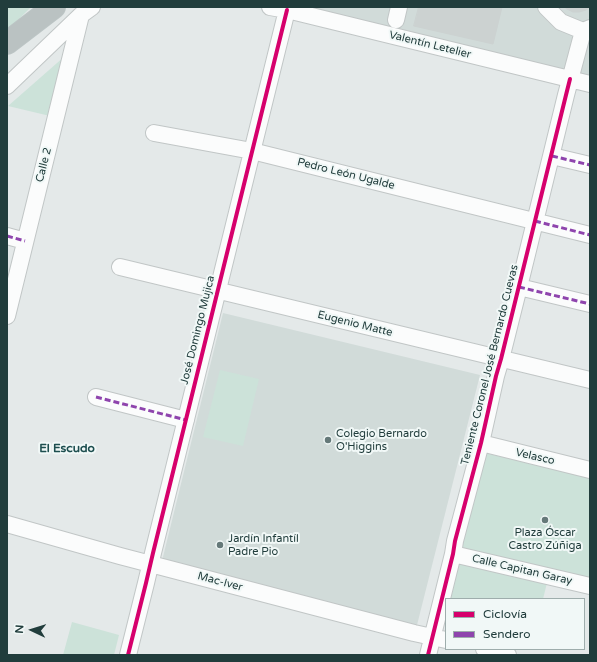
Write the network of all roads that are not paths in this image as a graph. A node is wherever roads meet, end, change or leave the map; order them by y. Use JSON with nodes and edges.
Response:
{"nodes":[{"id":1,"x":54,"y":7,"type":"edge"},
{"id":2,"x":270,"y":7,"type":"edge"},
{"id":3,"x":546,"y":7,"type":"edge"},
{"id":4,"x":287,"y":10,"type":"junction"},
{"id":5,"x":87,"y":11,"type":"edge"},
{"id":6,"x":587,"y":29,"type":"edge"},
{"id":7,"x":7,"y":43,"type":"edge"},
{"id":8,"x":570,"y":79,"type":"junction"},
{"id":9,"x":590,"y":84,"type":"edge"},
{"id":10,"x":7,"y":86,"type":"edge"},
{"id":11,"x":154,"y":133,"type":"dead end"},
{"id":12,"x":252,"y":151,"type":"junction"},
{"id":13,"x":552,"y":156,"type":"junction"},
{"id":14,"x":590,"y":165,"type":"edge"},
{"id":15,"x":535,"y":221,"type":"junction"},
{"id":16,"x":590,"y":235,"type":"edge"},
{"id":17,"x":7,"y":236,"type":"edge"},
{"id":18,"x":25,"y":241,"type":"junction"},
{"id":19,"x":120,"y":268,"type":"dead end"},
{"id":20,"x":519,"y":287,"type":"junction"},
{"id":21,"x":217,"y":291,"type":"junction"},
{"id":22,"x":590,"y":304,"type":"edge"},
{"id":23,"x":7,"y":316,"type":"edge"},
{"id":24,"x":501,"y":359,"type":"junction"},
{"id":25,"x":590,"y":380,"type":"edge"},
{"id":26,"x":96,"y":397,"type":"dead end"},
{"id":27,"x":186,"y":420,"type":"junction"},
{"id":28,"x":480,"y":443,"type":"junction"},
{"id":29,"x":590,"y":470,"type":"edge"},
{"id":30,"x":7,"y":524,"type":"edge"},
{"id":31,"x":453,"y":554,"type":"junction"},
{"id":32,"x":150,"y":564,"type":"junction"},
{"id":33,"x":590,"y":586,"type":"edge"},
{"id":34,"x":446,"y":598,"type":"edge"},
{"id":35,"x":445,"y":606,"type":"edge"},
{"id":36,"x":440,"y":638,"type":"edge"},
{"id":37,"x":488,"y":650,"type":"edge"},
{"id":38,"x":128,"y":655,"type":"edge"},
{"id":39,"x":428,"y":655,"type":"edge"},
{"id":40,"x":508,"y":655,"type":"edge"}],
"edges":[{"from":1,"to":7,"type":"highway"},
{"from":2,"to":4,"type":"street","name":"Valentín Letelier"},
{"from":3,"to":6,"type":"street"},
{"from":4,"to":8,"type":"street","name":"Valentín Letelier"},
{"from":4,"to":12,"type":"street","name":"José Domingo Mujica"},
{"from":5,"to":10,"type":"street"},
{"from":5,"to":18,"type":"street","name":"Calle 2"},
{"from":6,"to":8,"type":"street","name":"Teniente Coronel José Bernardo Cuevas"},
{"from":8,"to":9,"type":"street","name":"Valentín Letelier"},
{"from":8,"to":13,"type":"street","name":"Teniente Coronel José Bernardo Cuevas"},
{"from":11,"to":12,"type":"street","name":"Pedro León Ugalde"},
{"from":12,"to":15,"type":"street","name":"Pedro León Ugalde"},
{"from":12,"to":21,"type":"street","name":"José Domingo Mujica"},
{"from":13,"to":14,"type":"street"},
{"from":13,"to":15,"type":"street","name":"Teniente Coronel José Bernardo Cuevas"},
{"from":15,"to":16,"type":"street","name":"Pedro León Ugalde"},
{"from":15,"to":20,"type":"street","name":"Teniente Coronel José Bernardo Cuevas"},
{"from":17,"to":18,"type":"street"},
{"from":18,"to":23,"type":"street","name":"Calle 2"},
{"from":19,"to":21,"type":"street","name":"Eugenio Matte"},
{"from":20,"to":22,"type":"street"},
{"from":20,"to":24,"type":"street","name":"Teniente Coronel José Bernardo Cuevas"},
{"from":21,"to":24,"type":"street","name":"Eugenio Matte"},
{"from":21,"to":27,"type":"street","name":"José Domingo Mujica"},
{"from":24,"to":25,"type":"street","name":"Eugenio Matte"},
{"from":24,"to":28,"type":"street","name":"Teniente Coronel José Bernardo Cuevas"},
{"from":26,"to":27,"type":"street"},
{"from":27,"to":32,"type":"street","name":"José Domingo Mujica"},
{"from":28,"to":29,"type":"street","name":"Velasco"},
{"from":28,"to":31,"type":"street","name":"Teniente Coronel José Bernardo Cuevas"},
{"from":30,"to":32,"type":"street","name":"Mac-Iver"},
{"from":31,"to":33,"type":"street","name":"Calle Capitan Garay"},
{"from":31,"to":34,"type":"street","name":"Teniente Coronel José Bernardo Cuevas"},
{"from":32,"to":36,"type":"street","name":"Mac-Iver"},
{"from":32,"to":38,"type":"street","name":"José Domingo Mujica"},
{"from":35,"to":36,"type":"street","name":"Teniente Coronel José Bernardo Cuevas"},
{"from":36,"to":39,"type":"street","name":"Teniente Coronel José Bernardo Cuevas"},
{"from":37,"to":40,"type":"street"}]}
